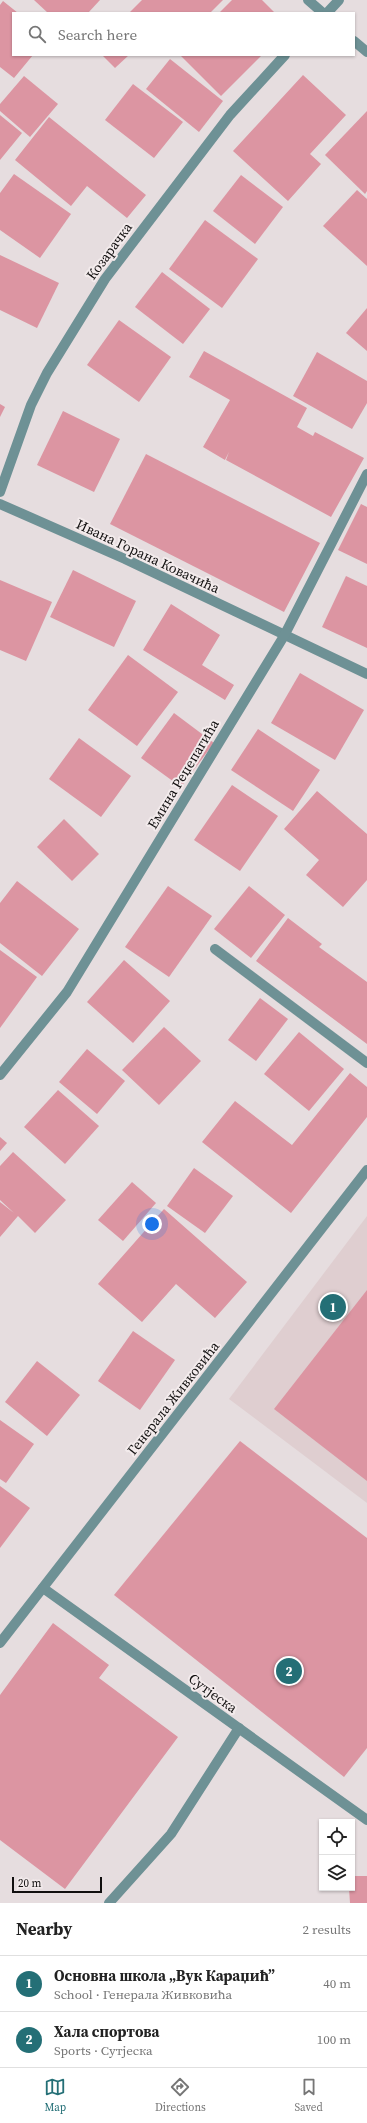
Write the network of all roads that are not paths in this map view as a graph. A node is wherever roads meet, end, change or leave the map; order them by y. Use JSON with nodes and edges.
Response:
{"nodes":[{"id":1,"x":308,"y":0,"type":"edge"},
{"id":2,"x":339,"y":0,"type":"edge"},
{"id":3,"x":322,"y":12,"type":"edge"},
{"id":4,"x":329,"y":12,"type":"edge"},
{"id":5,"x":355,"y":42,"type":"edge"},
{"id":6,"x":367,"y":52,"type":"edge"},
{"id":7,"x":284,"y":56,"type":"edge"},
{"id":8,"x":367,"y":474,"type":"edge"},
{"id":9,"x":0,"y":492,"type":"edge"},
{"id":10,"x":0,"y":504,"type":"edge"},
{"id":11,"x":284,"y":636,"type":"junction"},
{"id":12,"x":367,"y":674,"type":"edge"},
{"id":13,"x":215,"y":949,"type":"dead end"},
{"id":14,"x":367,"y":1063,"type":"edge"},
{"id":15,"x":0,"y":1075,"type":"edge"},
{"id":16,"x":367,"y":1170,"type":"edge"},
{"id":17,"x":43,"y":1588,"type":"junction"},
{"id":18,"x":0,"y":1643,"type":"edge"},
{"id":19,"x":239,"y":1728,"type":"junction"},
{"id":20,"x":367,"y":1820,"type":"edge"},
{"id":21,"x":109,"y":1903,"type":"edge"}],
"edges":[{"from":1,"to":3,"type":"street"},
{"from":2,"to":4,"type":"street"},
{"from":5,"to":6,"type":"street"},
{"from":7,"to":9,"type":"street","name":"Козарачка"},
{"from":8,"to":11,"type":"street","name":"Емина Реџепагића"},
{"from":10,"to":11,"type":"street","name":"Ивана Горана Ковачића"},
{"from":11,"to":12,"type":"street"},
{"from":11,"to":15,"type":"street","name":"Емина Реџепагића"},
{"from":13,"to":14,"type":"street"},
{"from":16,"to":17,"type":"street","name":"Генерала Живковића"},
{"from":17,"to":18,"type":"street","name":"Генерала Живковића"},
{"from":17,"to":19,"type":"street","name":"Сутјеска"},
{"from":19,"to":20,"type":"street","name":"Сутјеска"},
{"from":19,"to":21,"type":"street"}]}
